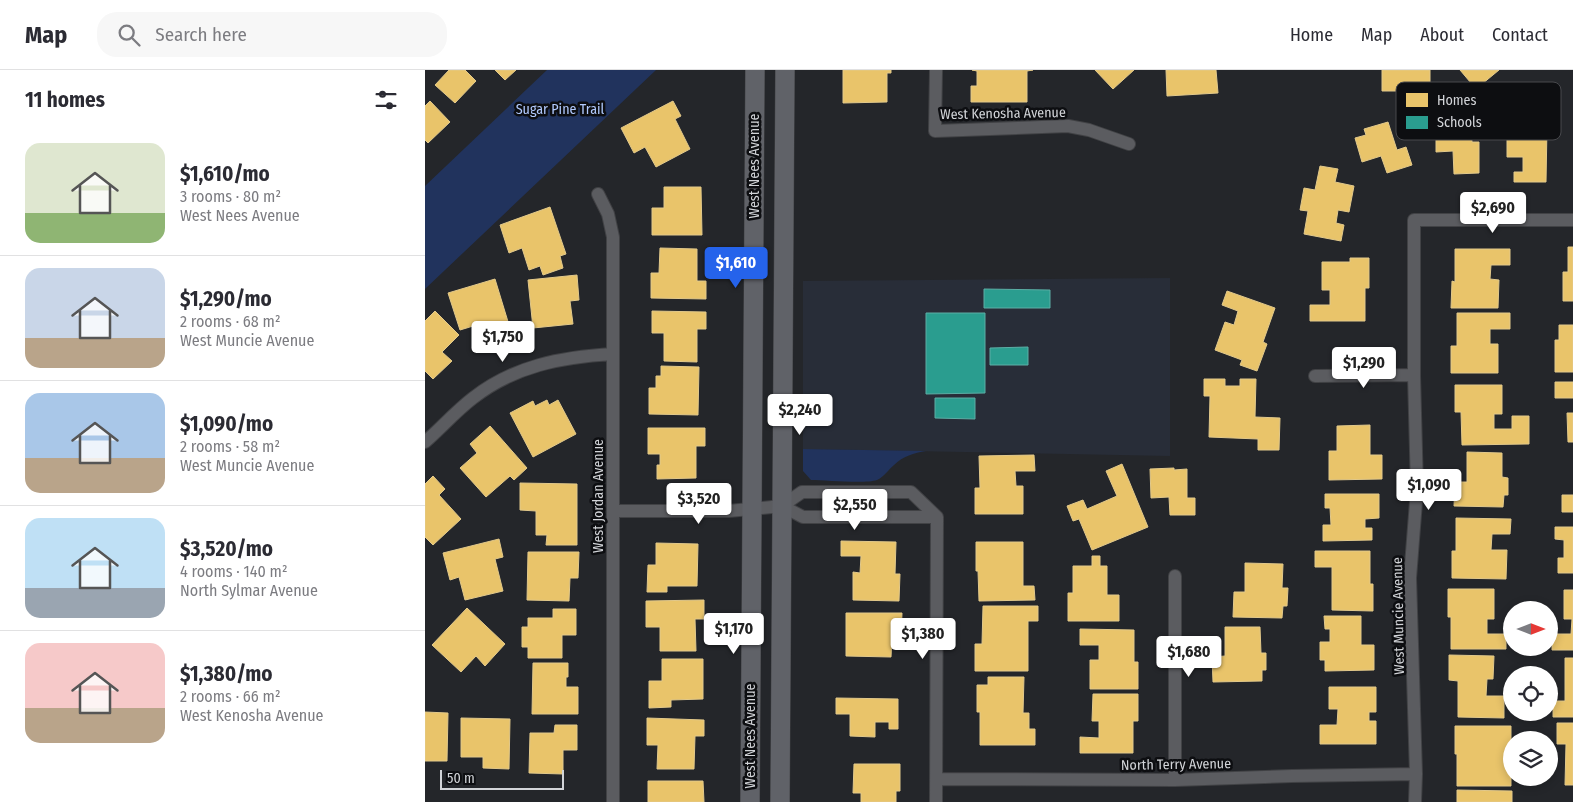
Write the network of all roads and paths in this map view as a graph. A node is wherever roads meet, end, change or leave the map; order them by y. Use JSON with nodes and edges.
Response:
{"nodes":[{"id":1,"x":755,"y":70,"type":"edge"},
{"id":2,"x":785,"y":70,"type":"edge"},
{"id":3,"x":936,"y":70,"type":"edge"},
{"id":4,"x":1129,"y":144,"type":"dead end"},
{"id":5,"x":598,"y":194,"type":"dead end"},
{"id":6,"x":1573,"y":220,"type":"edge"},
{"id":7,"x":613,"y":354,"type":"junction"},
{"id":8,"x":1414,"y":375,"type":"junction"},
{"id":9,"x":1315,"y":376,"type":"dead end"},
{"id":10,"x":425,"y":442,"type":"edge"},
{"id":11,"x":782,"y":506,"type":"junction"},
{"id":12,"x":751,"y":509,"type":"junction"},
{"id":13,"x":614,"y":511,"type":"junction"},
{"id":14,"x":937,"y":517,"type":"junction"},
{"id":15,"x":1175,"y":576,"type":"dead end"},
{"id":16,"x":1416,"y":774,"type":"junction"},
{"id":17,"x":936,"y":779,"type":"junction"},
{"id":18,"x":1175,"y":780,"type":"junction"},
{"id":19,"x":613,"y":802,"type":"edge"},
{"id":20,"x":750,"y":802,"type":"edge"},
{"id":21,"x":781,"y":802,"type":"edge"},
{"id":22,"x":935,"y":802,"type":"edge"},
{"id":23,"x":1415,"y":802,"type":"edge"}],
"edges":[{"from":1,"to":12,"type":"main road","name":"West Nees Avenue"},
{"from":2,"to":11,"type":"main road"},
{"from":3,"to":4,"type":"street","name":"West Kenosha Avenue"},
{"from":5,"to":7,"type":"street","name":"West Jordan Avenue"},
{"from":6,"to":8,"type":"street","name":"West Muncie Avenue"},
{"from":7,"to":10,"type":"street"},
{"from":7,"to":13,"type":"street","name":"West Jordan Avenue"},
{"from":8,"to":9,"type":"street"},
{"from":8,"to":16,"type":"street","name":"West Muncie Avenue"},
{"from":11,"to":12,"type":"street"},
{"from":11,"to":14,"type":"street"},
{"from":11,"to":14,"type":"street"},
{"from":11,"to":21,"type":"main road"},
{"from":12,"to":13,"type":"street"},
{"from":12,"to":20,"type":"main road","name":"West Nees Avenue"},
{"from":13,"to":19,"type":"street","name":"West Jordan Avenue"},
{"from":14,"to":17,"type":"street"},
{"from":15,"to":18,"type":"street"},
{"from":16,"to":18,"type":"street","name":"North Terry Avenue"},
{"from":16,"to":23,"type":"street","name":"West Muncie Avenue"},
{"from":17,"to":18,"type":"street","name":"North Terry Avenue"},
{"from":17,"to":22,"type":"street"}]}
